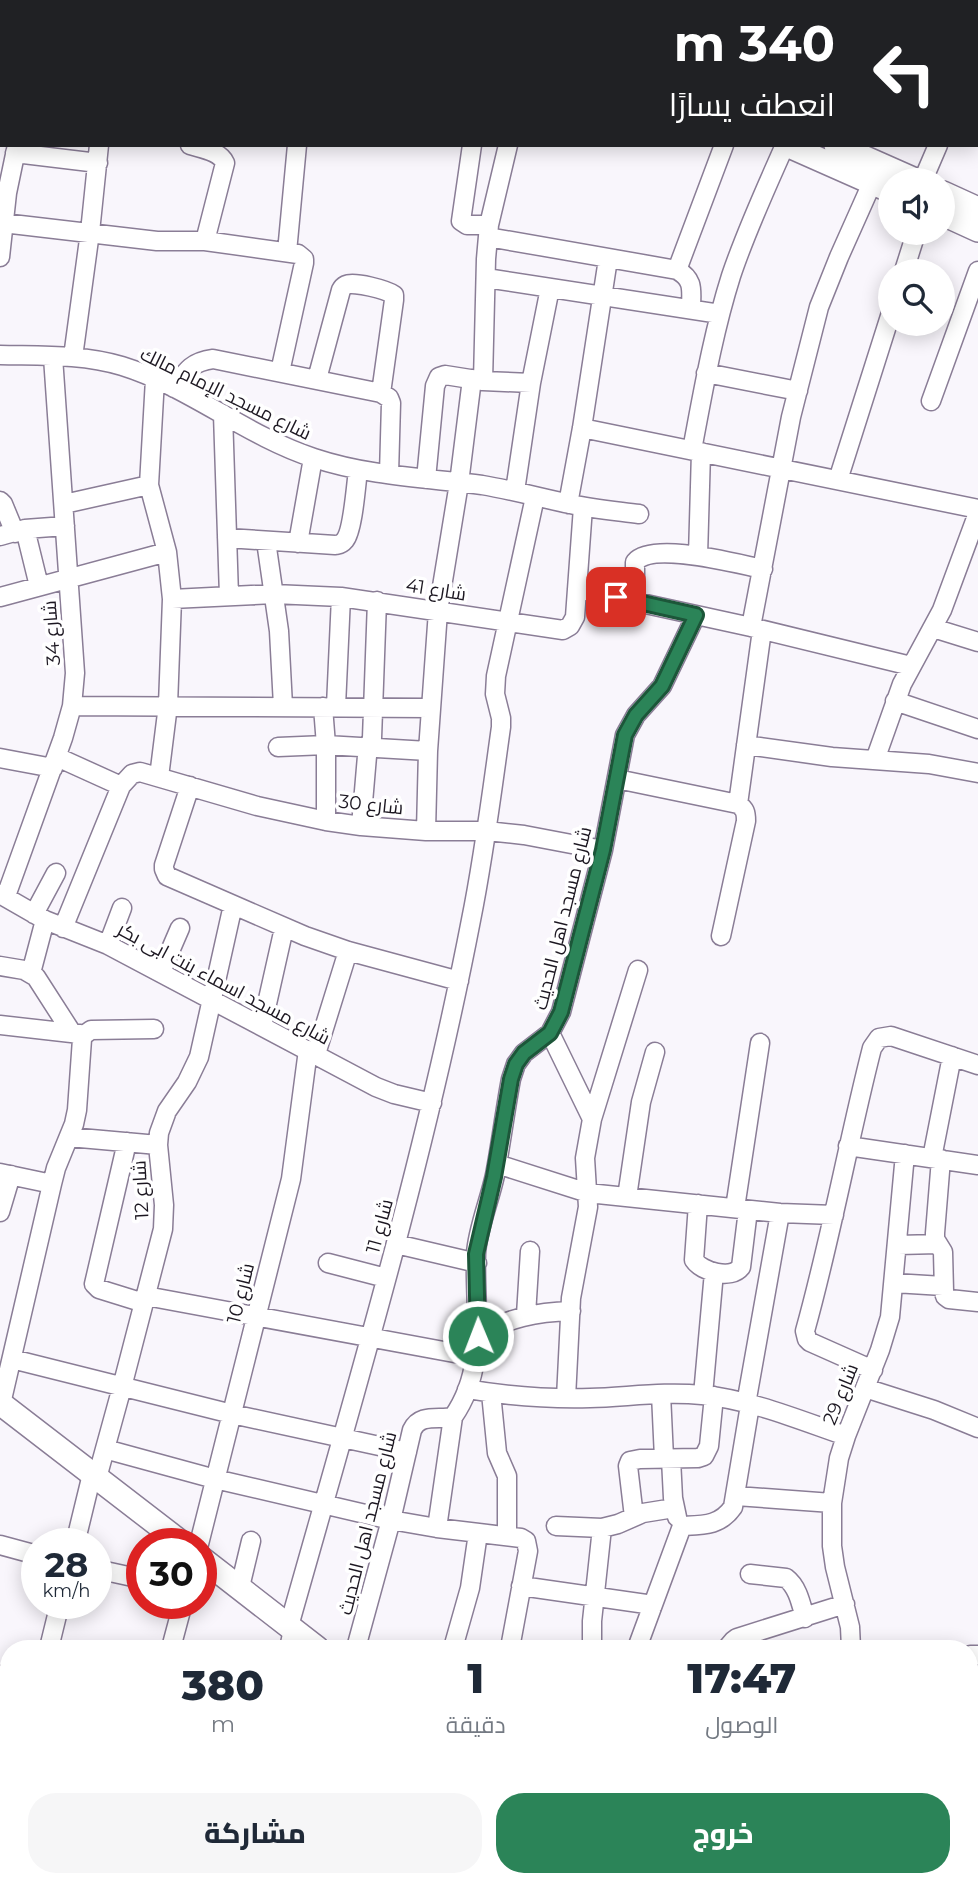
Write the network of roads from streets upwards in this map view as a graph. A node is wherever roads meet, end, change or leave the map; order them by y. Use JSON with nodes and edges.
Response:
{"nodes":[{"id":1,"x":196,"y":147,"type":"edge"},
{"id":2,"x":297,"y":147,"type":"edge"},
{"id":3,"x":472,"y":147,"type":"edge"},
{"id":4,"x":509,"y":147,"type":"edge"},
{"id":5,"x":723,"y":147,"type":"edge"},
{"id":6,"x":785,"y":147,"type":"edge"},
{"id":7,"x":791,"y":147,"type":"edge"},
{"id":8,"x":841,"y":147,"type":"edge"},
{"id":9,"x":937,"y":147,"type":"edge"},
{"id":10,"x":16,"y":149,"type":"edge"},
{"id":11,"x":98,"y":154,"type":"edge"},
{"id":12,"x":888,"y":168,"type":"edge"},
{"id":13,"x":928,"y":168,"type":"edge"},
{"id":14,"x":878,"y":186,"type":"edge"},
{"id":15,"x":878,"y":192,"type":"edge"},
{"id":16,"x":955,"y":196,"type":"edge"},
{"id":17,"x":976,"y":202,"type":"edge"},
{"id":18,"x":955,"y":219,"type":"edge"},
{"id":19,"x":978,"y":230,"type":"edge"},
{"id":20,"x":488,"y":231,"type":"junction"},
{"id":21,"x":90,"y":232,"type":"junction"},
{"id":22,"x":1,"y":240,"type":"edge"},
{"id":23,"x":205,"y":241,"type":"junction"},
{"id":24,"x":287,"y":252,"type":"junction"},
{"id":25,"x":608,"y":259,"type":"junction"},
{"id":26,"x":677,"y":270,"type":"junction"},
{"id":27,"x":978,"y":271,"type":"edge"},
{"id":28,"x":486,"y":278,"type":"junction"},
{"id":29,"x":550,"y":288,"type":"junction"},
{"id":30,"x":602,"y":296,"type":"junction"},
{"id":31,"x":691,"y":309,"type":"junction"},
{"id":32,"x":720,"y":314,"type":"junction"},
{"id":33,"x":884,"y":336,"type":"edge"},
{"id":34,"x":0,"y":355,"type":"edge"},
{"id":35,"x":53,"y":356,"type":"junction"},
{"id":36,"x":73,"y":357,"type":"junction"},
{"id":37,"x":280,"y":372,"type":"junction"},
{"id":38,"x":706,"y":373,"type":"junction"},
{"id":39,"x":155,"y":379,"type":"junction"},
{"id":40,"x":317,"y":379,"type":"junction"},
{"id":41,"x":477,"y":380,"type":"junction"},
{"id":42,"x":531,"y":383,"type":"junction"},
{"id":43,"x":174,"y":388,"type":"junction"},
{"id":44,"x":798,"y":391,"type":"junction"},
{"id":45,"x":381,"y":393,"type":"junction"},
{"id":46,"x":930,"y":401,"type":"dead end"},
{"id":47,"x":222,"y":414,"type":"junction"},
{"id":48,"x":582,"y":428,"type":"junction"},
{"id":49,"x":697,"y":451,"type":"junction"},
{"id":50,"x":313,"y":458,"type":"junction"},
{"id":51,"x":782,"y":469,"type":"junction"},
{"id":52,"x":358,"y":470,"type":"junction"},
{"id":53,"x":389,"y":474,"type":"junction"},
{"id":54,"x":426,"y":479,"type":"junction"},
{"id":55,"x":838,"y":480,"type":"junction"},
{"id":56,"x":459,"y":483,"type":"junction"},
{"id":57,"x":149,"y":485,"type":"junction"},
{"id":58,"x":515,"y":491,"type":"junction"},
{"id":59,"x":535,"y":497,"type":"junction"},
{"id":60,"x":0,"y":502,"type":"edge"},
{"id":61,"x":64,"y":504,"type":"junction"},
{"id":62,"x":576,"y":505,"type":"junction"},
{"id":63,"x":639,"y":514,"type":"dead end"},
{"id":64,"x":977,"y":520,"type":"edge"},
{"id":65,"x":65,"y":526,"type":"junction"},
{"id":66,"x":13,"y":533,"type":"edge"},
{"id":67,"x":228,"y":538,"type":"junction"},
{"id":68,"x":266,"y":541,"type":"junction"},
{"id":69,"x":298,"y":543,"type":"junction"},
{"id":70,"x":167,"y":552,"type":"junction"},
{"id":71,"x":698,"y":556,"type":"junction"},
{"id":72,"x":763,"y":569,"type":"junction"},
{"id":73,"x":69,"y":578,"type":"junction"},
{"id":74,"x":39,"y":586,"type":"junction"},
{"id":75,"x":577,"y":589,"type":"junction"},
{"id":76,"x":274,"y":594,"type":"junction"},
{"id":77,"x":229,"y":596,"type":"junction"},
{"id":78,"x":0,"y":597,"type":"edge"},
{"id":79,"x":341,"y":597,"type":"junction"},
{"id":80,"x":172,"y":599,"type":"junction"},
{"id":81,"x":377,"y":601,"type":"junction"},
{"id":82,"x":635,"y":601,"type":"junction"},
{"id":83,"x":438,"y":611,"type":"junction"},
{"id":84,"x":696,"y":615,"type":"junction"},
{"id":85,"x":509,"y":623,"type":"junction"},
{"id":86,"x":933,"y":628,"type":"junction"},
{"id":87,"x":756,"y":629,"type":"junction"},
{"id":88,"x":978,"y":642,"type":"edge"},
{"id":89,"x":911,"y":666,"type":"junction"},
{"id":90,"x":895,"y":701,"type":"junction"},
{"id":91,"x":168,"y":705,"type":"junction"},
{"id":92,"x":72,"y":706,"type":"junction"},
{"id":93,"x":283,"y":706,"type":"junction"},
{"id":94,"x":329,"y":706,"type":"junction"},
{"id":95,"x":373,"y":707,"type":"junction"},
{"id":96,"x":431,"y":708,"type":"junction"},
{"id":97,"x":978,"y":729,"type":"edge"},
{"id":98,"x":746,"y":744,"type":"junction"},
{"id":99,"x":326,"y":745,"type":"junction"},
{"id":100,"x":369,"y":746,"type":"junction"},
{"id":101,"x":278,"y":747,"type":"dead end"},
{"id":102,"x":428,"y":751,"type":"junction"},
{"id":103,"x":0,"y":758,"type":"edge"},
{"id":104,"x":876,"y":760,"type":"junction"},
{"id":105,"x":55,"y":762,"type":"junction"},
{"id":106,"x":978,"y":773,"type":"edge"},
{"id":107,"x":159,"y":777,"type":"junction"},
{"id":108,"x":617,"y":779,"type":"junction"},
{"id":109,"x":121,"y":786,"type":"junction"},
{"id":110,"x":190,"y":786,"type":"junction"},
{"id":111,"x":738,"y":804,"type":"junction"},
{"id":112,"x":326,"y":821,"type":"junction"},
{"id":113,"x":361,"y":826,"type":"junction"},
{"id":114,"x":426,"y":831,"type":"junction"},
{"id":115,"x":487,"y":831,"type":"junction"},
{"id":116,"x":603,"y":850,"type":"junction"},
{"id":117,"x":56,"y":873,"type":"dead end"},
{"id":118,"x":2,"y":896,"type":"edge"},
{"id":119,"x":233,"y":905,"type":"junction"},
{"id":120,"x":122,"y":908,"type":"dead end"},
{"id":121,"x":39,"y":917,"type":"junction"},
{"id":122,"x":63,"y":928,"type":"junction"},
{"id":123,"x":180,"y":928,"type":"dead end"},
{"id":124,"x":284,"y":928,"type":"junction"},
{"id":125,"x":721,"y":936,"type":"dead end"},
{"id":126,"x":108,"y":945,"type":"junction"},
{"id":127,"x":348,"y":951,"type":"junction"},
{"id":128,"x":0,"y":966,"type":"edge"},
{"id":129,"x":638,"y":970,"type":"dead end"},
{"id":130,"x":160,"y":972,"type":"junction"},
{"id":131,"x":31,"y":973,"type":"junction"},
{"id":132,"x":459,"y":981,"type":"junction"},
{"id":133,"x":212,"y":999,"type":"junction"},
{"id":134,"x":0,"y":1025,"type":"edge"},
{"id":135,"x":262,"y":1026,"type":"junction"},
{"id":136,"x":154,"y":1029,"type":"dead end"},
{"id":137,"x":550,"y":1033,"type":"junction"},
{"id":138,"x":78,"y":1034,"type":"junction"},
{"id":139,"x":760,"y":1044,"type":"dead end"},
{"id":140,"x":312,"y":1052,"type":"junction"},
{"id":141,"x":655,"y":1052,"type":"dead end"},
{"id":142,"x":952,"y":1056,"type":"junction"},
{"id":143,"x":978,"y":1065,"type":"edge"},
{"id":144,"x":432,"y":1103,"type":"junction"},
{"id":145,"x":593,"y":1119,"type":"junction"},
{"id":146,"x":69,"y":1137,"type":"junction"},
{"id":147,"x":127,"y":1142,"type":"junction"},
{"id":148,"x":158,"y":1145,"type":"junction"},
{"id":149,"x":848,"y":1146,"type":"junction"},
{"id":150,"x":905,"y":1154,"type":"junction"},
{"id":151,"x":937,"y":1159,"type":"junction"},
{"id":152,"x":497,"y":1164,"type":"junction"},
{"id":153,"x":978,"y":1164,"type":"edge"},
{"id":154,"x":6,"y":1174,"type":"edge"},
{"id":155,"x":52,"y":1184,"type":"junction"},
{"id":156,"x":588,"y":1193,"type":"junction"},
{"id":157,"x":627,"y":1197,"type":"junction"},
{"id":158,"x":698,"y":1204,"type":"junction"},
{"id":159,"x":742,"y":1209,"type":"junction"},
{"id":160,"x":0,"y":1212,"type":"edge"},
{"id":161,"x":780,"y":1213,"type":"junction"},
{"id":162,"x":834,"y":1215,"type":"junction"},
{"id":163,"x":396,"y":1244,"type":"junction"},
{"id":164,"x":938,"y":1244,"type":"junction"},
{"id":165,"x":898,"y":1245,"type":"junction"},
{"id":166,"x":530,"y":1251,"type":"dead end"},
{"id":167,"x":328,"y":1263,"type":"dead end"},
{"id":168,"x":477,"y":1263,"type":"junction"},
{"id":169,"x":714,"y":1272,"type":"junction"},
{"id":170,"x":386,"y":1279,"type":"junction"},
{"id":171,"x":894,"y":1283,"type":"junction"},
{"id":172,"x":943,"y":1286,"type":"junction"},
{"id":173,"x":145,"y":1300,"type":"junction"},
{"id":174,"x":978,"y":1302,"type":"edge"},
{"id":175,"x":571,"y":1311,"type":"junction"},
{"id":176,"x":526,"y":1315,"type":"junction"},
{"id":177,"x":256,"y":1317,"type":"junction"},
{"id":178,"x":478,"y":1336,"type":"junction"},
{"id":179,"x":370,"y":1337,"type":"junction"},
{"id":180,"x":476,"y":1357,"type":"junction"},
{"id":181,"x":12,"y":1359,"type":"junction"},
{"id":182,"x":873,"y":1370,"type":"junction"},
{"id":183,"x":122,"y":1387,"type":"junction"},
{"id":184,"x":865,"y":1388,"type":"junction"},
{"id":185,"x":467,"y":1389,"type":"junction"},
{"id":186,"x":491,"y":1393,"type":"junction"},
{"id":187,"x":661,"y":1394,"type":"junction"},
{"id":188,"x":708,"y":1396,"type":"junction"},
{"id":189,"x":566,"y":1398,"type":"junction"},
{"id":190,"x":0,"y":1404,"type":"edge"},
{"id":191,"x":748,"y":1404,"type":"junction"},
{"id":192,"x":232,"y":1414,"type":"junction"},
{"id":193,"x":453,"y":1417,"type":"junction"},
{"id":194,"x":978,"y":1428,"type":"edge"},
{"id":195,"x":846,"y":1436,"type":"junction"},
{"id":196,"x":342,"y":1438,"type":"junction"},
{"id":197,"x":105,"y":1449,"type":"junction"},
{"id":198,"x":407,"y":1452,"type":"junction"},
{"id":199,"x":668,"y":1458,"type":"junction"},
{"id":200,"x":94,"y":1476,"type":"junction"},
{"id":201,"x":215,"y":1479,"type":"junction"},
{"id":202,"x":736,"y":1496,"type":"junction"},
{"id":203,"x":832,"y":1503,"type":"junction"},
{"id":204,"x":323,"y":1504,"type":"junction"},
{"id":205,"x":674,"y":1508,"type":"junction"},
{"id":206,"x":634,"y":1517,"type":"junction"},
{"id":207,"x":391,"y":1520,"type":"junction"},
{"id":208,"x":556,"y":1526,"type":"dead end"},
{"id":209,"x":682,"y":1526,"type":"junction"},
{"id":210,"x":79,"y":1528,"type":"edge"},
{"id":211,"x":162,"y":1528,"type":"edge"},
{"id":212,"x":203,"y":1528,"type":"edge"},
{"id":213,"x":437,"y":1528,"type":"junction"},
{"id":214,"x":601,"y":1528,"type":"junction"},
{"id":215,"x":478,"y":1533,"type":"junction"},
{"id":216,"x":507,"y":1536,"type":"junction"},
{"id":217,"x":251,"y":1541,"type":"dead end"},
{"id":218,"x":0,"y":1545,"type":"edge"},
{"id":219,"x":21,"y":1551,"type":"edge"},
{"id":220,"x":217,"y":1570,"type":"edge"},
{"id":221,"x":750,"y":1574,"type":"dead end"},
{"id":222,"x":522,"y":1586,"type":"junction"},
{"id":223,"x":240,"y":1587,"type":"junction"},
{"id":224,"x":595,"y":1596,"type":"junction"},
{"id":225,"x":845,"y":1604,"type":"junction"},
{"id":226,"x":653,"y":1605,"type":"junction"},
{"id":227,"x":805,"y":1618,"type":"junction"},
{"id":228,"x":57,"y":1619,"type":"edge"},
{"id":229,"x":179,"y":1619,"type":"edge"},
{"id":230,"x":290,"y":1635,"type":"edge"},
{"id":231,"x":51,"y":1640,"type":"edge"},
{"id":232,"x":173,"y":1640,"type":"edge"},
{"id":233,"x":358,"y":1640,"type":"edge"},
{"id":234,"x":455,"y":1640,"type":"edge"},
{"id":235,"x":512,"y":1640,"type":"edge"},
{"id":236,"x":592,"y":1640,"type":"edge"},
{"id":237,"x":640,"y":1640,"type":"edge"},
{"id":238,"x":735,"y":1640,"type":"edge"},
{"id":239,"x":853,"y":1640,"type":"edge"}],
"edges":[{"from":1,"to":23,"type":"street"},
{"from":2,"to":24,"type":"street"},
{"from":3,"to":20,"type":"street"},
{"from":4,"to":20,"type":"street"},
{"from":5,"to":26,"type":"street"},
{"from":6,"to":32,"type":"street"},
{"from":7,"to":14,"type":"street"},
{"from":8,"to":12,"type":"street"},
{"from":9,"to":13,"type":"street"},
{"from":10,"to":11,"type":"street"},
{"from":10,"to":22,"type":"street"},
{"from":11,"to":21,"type":"street"},
{"from":15,"to":44,"type":"street"},
{"from":16,"to":17,"type":"street"},
{"from":18,"to":19,"type":"street"},
{"from":20,"to":25,"type":"street"},
{"from":20,"to":28,"type":"street"},
{"from":21,"to":22,"type":"street"},
{"from":21,"to":23,"type":"street"},
{"from":21,"to":36,"type":"street"},
{"from":23,"to":24,"type":"street"},
{"from":24,"to":37,"type":"street"},
{"from":25,"to":26,"type":"street"},
{"from":25,"to":30,"type":"street","name":"شارع 41"},
{"from":26,"to":31,"type":"street"},
{"from":27,"to":46,"type":"street"},
{"from":28,"to":29,"type":"street"},
{"from":28,"to":41,"type":"street"},
{"from":29,"to":30,"type":"street"},
{"from":29,"to":42,"type":"street"},
{"from":30,"to":31,"type":"street"},
{"from":30,"to":48,"type":"street","name":"شارع 41"},
{"from":31,"to":32,"type":"street"},
{"from":32,"to":38,"type":"street"},
{"from":33,"to":55,"type":"street"},
{"from":34,"to":35,"type":"street","name":"شارع مسجد الإمام مالك"},
{"from":35,"to":36,"type":"street","name":"شارع مسجد الإمام مالك"},
{"from":35,"to":61,"type":"street","name":"شارع 34"},
{"from":36,"to":39,"type":"street","name":"شارع مسجد الإمام مالك"},
{"from":37,"to":40,"type":"street"},
{"from":37,"to":43,"type":"street"},
{"from":38,"to":44,"type":"street"},
{"from":38,"to":49,"type":"street"},
{"from":39,"to":43,"type":"street","name":"شارع مسجد الإمام مالك"},
{"from":39,"to":57,"type":"street"},
{"from":40,"to":45,"type":"street"},
{"from":40,"to":45,"type":"street"},
{"from":41,"to":42,"type":"street"},
{"from":41,"to":54,"type":"street"},
{"from":41,"to":56,"type":"street"},
{"from":42,"to":58,"type":"street"},
{"from":43,"to":47,"type":"street","name":"شارع مسجد الإمام مالك"},
{"from":44,"to":51,"type":"street"},
{"from":45,"to":53,"type":"street"},
{"from":47,"to":50,"type":"street","name":"شارع مسجد الإمام مالك"},
{"from":47,"to":67,"type":"street"},
{"from":48,"to":49,"type":"street"},
{"from":48,"to":62,"type":"street","name":"شارع 41"},
{"from":49,"to":51,"type":"street"},
{"from":49,"to":71,"type":"street"},
{"from":50,"to":52,"type":"street","name":"شارع مسجد الإمام مالك"},
{"from":50,"to":69,"type":"street"},
{"from":51,"to":55,"type":"street"},
{"from":51,"to":72,"type":"street"},
{"from":52,"to":53,"type":"street","name":"شارع مسجد الإمام مالك"},
{"from":52,"to":69,"type":"street"},
{"from":53,"to":54,"type":"street","name":"شارع مسجد الإمام مالك"},
{"from":54,"to":56,"type":"street","name":"شارع مسجد الإمام مالك"},
{"from":55,"to":64,"type":"street"},
{"from":56,"to":58,"type":"street","name":"شارع مسجد الإمام مالك"},
{"from":56,"to":83,"type":"street"},
{"from":57,"to":61,"type":"street"},
{"from":57,"to":70,"type":"street"},
{"from":58,"to":59,"type":"street","name":"شارع مسجد الإمام مالك"},
{"from":59,"to":62,"type":"street","name":"شارع مسجد الإمام مالك"},
{"from":59,"to":85,"type":"street","name":"شارع 11"},
{"from":60,"to":66,"type":"street"},
{"from":61,"to":65,"type":"street","name":"شارع 34"},
{"from":62,"to":63,"type":"street","name":"شارع مسجد الإمام مالك"},
{"from":62,"to":75,"type":"street","name":"شارع 41"},
{"from":64,"to":86,"type":"street"},
{"from":65,"to":66,"type":"street"},
{"from":65,"to":73,"type":"street","name":"شارع 34"},
{"from":66,"to":74,"type":"street"},
{"from":67,"to":68,"type":"street"},
{"from":67,"to":77,"type":"street"},
{"from":68,"to":69,"type":"street"},
{"from":68,"to":76,"type":"street"},
{"from":70,"to":73,"type":"street"},
{"from":70,"to":80,"type":"street"},
{"from":71,"to":72,"type":"street"},
{"from":71,"to":82,"type":"street"},
{"from":72,"to":87,"type":"street"},
{"from":73,"to":74,"type":"street"},
{"from":73,"to":92,"type":"street","name":"شارع 34"},
{"from":74,"to":78,"type":"street"},
{"from":75,"to":82,"type":"street"},
{"from":75,"to":85,"type":"street","name":"شارع 41"},
{"from":76,"to":77,"type":"street","name":"شارع 41"},
{"from":76,"to":79,"type":"street","name":"شارع 41"},
{"from":76,"to":93,"type":"street"},
{"from":77,"to":80,"type":"street","name":"شارع 41"},
{"from":79,"to":81,"type":"street","name":"شارع 41"},
{"from":79,"to":94,"type":"street"},
{"from":80,"to":91,"type":"street"},
{"from":81,"to":83,"type":"street","name":"شارع 41"},
{"from":81,"to":95,"type":"street"},
{"from":82,"to":84,"type":"street"},
{"from":83,"to":85,"type":"street","name":"شارع 41"},
{"from":83,"to":96,"type":"street"},
{"from":84,"to":87,"type":"street"},
{"from":84,"to":108,"type":"street","name":"شارع مسجد اهل الحديث"},
{"from":85,"to":115,"type":"street","name":"شارع 11"},
{"from":86,"to":88,"type":"street"},
{"from":86,"to":89,"type":"street"},
{"from":87,"to":89,"type":"street"},
{"from":87,"to":98,"type":"street"},
{"from":89,"to":90,"type":"street"},
{"from":90,"to":97,"type":"street"},
{"from":90,"to":104,"type":"street"},
{"from":91,"to":92,"type":"street"},
{"from":91,"to":93,"type":"street"},
{"from":91,"to":107,"type":"street"},
{"from":92,"to":105,"type":"street","name":"شارع 34"},
{"from":93,"to":94,"type":"street"},
{"from":94,"to":95,"type":"street"},
{"from":94,"to":99,"type":"street"},
{"from":95,"to":96,"type":"street"},
{"from":95,"to":100,"type":"street"},
{"from":96,"to":102,"type":"street"},
{"from":98,"to":104,"type":"street"},
{"from":98,"to":111,"type":"street"},
{"from":99,"to":100,"type":"street"},
{"from":99,"to":101,"type":"street"},
{"from":99,"to":112,"type":"street"},
{"from":100,"to":102,"type":"street"},
{"from":100,"to":113,"type":"street"},
{"from":102,"to":114,"type":"street"},
{"from":103,"to":105,"type":"street"},
{"from":104,"to":106,"type":"street"},
{"from":105,"to":109,"type":"street"},
{"from":105,"to":118,"type":"street","name":"شارع 34"},
{"from":107,"to":109,"type":"street","name":"شارع 30"},
{"from":107,"to":110,"type":"street","name":"شارع 30"},
{"from":108,"to":111,"type":"street"},
{"from":108,"to":116,"type":"street","name":"شارع مسجد اهل الحديث"},
{"from":109,"to":122,"type":"street"},
{"from":110,"to":112,"type":"street","name":"شارع 30"},
{"from":110,"to":119,"type":"street"},
{"from":111,"to":125,"type":"street"},
{"from":112,"to":113,"type":"street","name":"شارع 30"},
{"from":113,"to":114,"type":"street","name":"شارع 30"},
{"from":114,"to":115,"type":"street","name":"شارع 30"},
{"from":115,"to":116,"type":"street","name":"شارع 30"},
{"from":115,"to":132,"type":"street","name":"شارع 11"},
{"from":116,"to":137,"type":"street","name":"شارع مسجد اهل الحديث"},
{"from":117,"to":121,"type":"street"},
{"from":118,"to":121,"type":"street","name":"شارع مسجد اسماء بنت ابى بكر"},
{"from":119,"to":124,"type":"street"},
{"from":119,"to":133,"type":"street","name":"شارع 12"},
{"from":120,"to":126,"type":"street"},
{"from":121,"to":122,"type":"street","name":"شارع مسجد اسماء بنت ابى بكر"},
{"from":121,"to":131,"type":"street"},
{"from":122,"to":126,"type":"street","name":"شارع مسجد اسماء بنت ابى بكر"},
{"from":123,"to":130,"type":"street"},
{"from":124,"to":127,"type":"street"},
{"from":124,"to":135,"type":"street"},
{"from":126,"to":130,"type":"street","name":"شارع مسجد اسماء بنت ابى بكر"},
{"from":127,"to":132,"type":"street"},
{"from":127,"to":140,"type":"street","name":"شارع 10"},
{"from":128,"to":131,"type":"street"},
{"from":129,"to":145,"type":"street"},
{"from":130,"to":133,"type":"street","name":"شارع مسجد اسماء بنت ابى بكر"},
{"from":131,"to":138,"type":"street"},
{"from":132,"to":144,"type":"street","name":"شارع 11"},
{"from":133,"to":135,"type":"street","name":"شارع مسجد اسماء بنت ابى بكر"},
{"from":133,"to":148,"type":"street","name":"شارع 12"},
{"from":134,"to":138,"type":"street"},
{"from":135,"to":140,"type":"street","name":"شارع مسجد اسماء بنت ابى بكر"},
{"from":136,"to":138,"type":"street"},
{"from":137,"to":145,"type":"street"},
{"from":137,"to":152,"type":"street","name":"شارع مسجد اهل الحديث"},
{"from":138,"to":146,"type":"street"},
{"from":139,"to":159,"type":"street"},
{"from":140,"to":144,"type":"street","name":"شارع مسجد اسماء بنت ابى بكر"},
{"from":140,"to":177,"type":"street","name":"شارع 10"},
{"from":141,"to":157,"type":"street"},
{"from":142,"to":143,"type":"street"},
{"from":142,"to":149,"type":"street"},
{"from":142,"to":151,"type":"street"},
{"from":144,"to":163,"type":"street","name":"شارع 11"},
{"from":145,"to":156,"type":"street"},
{"from":146,"to":147,"type":"street"},
{"from":146,"to":155,"type":"street"},
{"from":147,"to":148,"type":"street"},
{"from":147,"to":173,"type":"street"},
{"from":148,"to":173,"type":"street","name":"شارع 12"},
{"from":149,"to":150,"type":"street"},
{"from":149,"to":162,"type":"street"},
{"from":150,"to":151,"type":"street"},
{"from":150,"to":165,"type":"street","name":"شارع 29"},
{"from":151,"to":153,"type":"street"},
{"from":151,"to":164,"type":"street"},
{"from":152,"to":156,"type":"street"},
{"from":152,"to":168,"type":"street","name":"شارع مسجد اهل الحديث"},
{"from":154,"to":155,"type":"street"},
{"from":154,"to":160,"type":"street"},
{"from":155,"to":181,"type":"street"},
{"from":156,"to":157,"type":"street"},
{"from":156,"to":175,"type":"street"},
{"from":157,"to":158,"type":"street"},
{"from":158,"to":159,"type":"street"},
{"from":158,"to":169,"type":"street"},
{"from":159,"to":161,"type":"street"},
{"from":159,"to":169,"type":"street"},
{"from":161,"to":162,"type":"street"},
{"from":161,"to":191,"type":"street"},
{"from":162,"to":182,"type":"street"},
{"from":163,"to":168,"type":"street"},
{"from":163,"to":170,"type":"street","name":"شارع 11"},
{"from":164,"to":165,"type":"street"},
{"from":164,"to":172,"type":"street"},
{"from":165,"to":171,"type":"street","name":"شارع 29"},
{"from":166,"to":176,"type":"street"},
{"from":167,"to":170,"type":"street"},
{"from":168,"to":178,"type":"street","name":"شارع مسجد اهل الحديث"},
{"from":169,"to":188,"type":"street"},
{"from":170,"to":179,"type":"street","name":"شارع 11"},
{"from":171,"to":172,"type":"street"},
{"from":171,"to":182,"type":"street","name":"شارع 29"},
{"from":172,"to":174,"type":"street"},
{"from":173,"to":177,"type":"street"},
{"from":173,"to":183,"type":"street","name":"شارع 12"},
{"from":175,"to":176,"type":"street"},
{"from":175,"to":189,"type":"street"},
{"from":176,"to":178,"type":"street"},
{"from":177,"to":179,"type":"street"},
{"from":177,"to":192,"type":"street","name":"شارع 10"},
{"from":178,"to":180,"type":"street","name":"شارع مسجد اهل الحديث"},
{"from":179,"to":180,"type":"street"},
{"from":179,"to":196,"type":"street","name":"شارع 11"},
{"from":180,"to":185,"type":"street","name":"شارع مسجد اهل الحديث"},
{"from":181,"to":183,"type":"street"},
{"from":181,"to":190,"type":"street"},
{"from":182,"to":184,"type":"street","name":"شارع 29"},
{"from":183,"to":192,"type":"street"},
{"from":183,"to":197,"type":"street","name":"شارع 12"},
{"from":184,"to":194,"type":"street"},
{"from":184,"to":195,"type":"street","name":"شارع 29"},
{"from":185,"to":186,"type":"street"},
{"from":185,"to":193,"type":"street","name":"شارع مسجد اهل الحديث"},
{"from":186,"to":189,"type":"street"},
{"from":186,"to":216,"type":"street"},
{"from":187,"to":188,"type":"street"},
{"from":187,"to":189,"type":"street"},
{"from":187,"to":199,"type":"street"},
{"from":188,"to":191,"type":"street"},
{"from":188,"to":199,"type":"street"},
{"from":190,"to":200,"type":"street"},
{"from":191,"to":195,"type":"street"},
{"from":191,"to":202,"type":"street"},
{"from":192,"to":196,"type":"street"},
{"from":192,"to":201,"type":"street","name":"شارع 10"},
{"from":193,"to":198,"type":"street","name":"شارع مسجد اهل الحديث"},
{"from":193,"to":213,"type":"street"},
{"from":195,"to":203,"type":"street","name":"شارع 29"},
{"from":196,"to":198,"type":"street"},
{"from":196,"to":204,"type":"street","name":"شارع 11"},
{"from":197,"to":200,"type":"street","name":"شارع 12"},
{"from":197,"to":201,"type":"street"},
{"from":198,"to":207,"type":"street","name":"شارع مسجد اهل الحديث"},
{"from":199,"to":205,"type":"street"},
{"from":199,"to":206,"type":"street"},
{"from":200,"to":210,"type":"street","name":"شارع 12"},
{"from":200,"to":211,"type":"street"},
{"from":201,"to":204,"type":"street"},
{"from":201,"to":212,"type":"street","name":"شارع 10"},
{"from":202,"to":203,"type":"street"},
{"from":202,"to":209,"type":"street"},
{"from":203,"to":225,"type":"street","name":"شارع 29"},
{"from":204,"to":207,"type":"street"},
{"from":204,"to":230,"type":"street","name":"شارع 11"},
{"from":205,"to":206,"type":"street"},
{"from":205,"to":209,"type":"street"},
{"from":206,"to":214,"type":"street"},
{"from":207,"to":213,"type":"street"},
{"from":207,"to":233,"type":"street","name":"شارع مسجد اهل الحديث"},
{"from":208,"to":214,"type":"street"},
{"from":209,"to":226,"type":"street"},
{"from":213,"to":215,"type":"street"},
{"from":214,"to":224,"type":"street"},
{"from":215,"to":216,"type":"street"},
{"from":215,"to":234,"type":"street"},
{"from":216,"to":222,"type":"street"},
{"from":217,"to":223,"type":"street"},
{"from":218,"to":219,"type":"street"},
{"from":220,"to":223,"type":"street"},
{"from":221,"to":227,"type":"street"},
{"from":222,"to":224,"type":"street"},
{"from":222,"to":235,"type":"street"},
{"from":223,"to":230,"type":"street"},
{"from":224,"to":226,"type":"street"},
{"from":224,"to":236,"type":"street"},
{"from":225,"to":227,"type":"street"},
{"from":225,"to":239,"type":"street","name":"شارع 29"},
{"from":226,"to":237,"type":"street"},
{"from":227,"to":238,"type":"street"},
{"from":228,"to":231,"type":"street"},
{"from":229,"to":232,"type":"street"}]}
